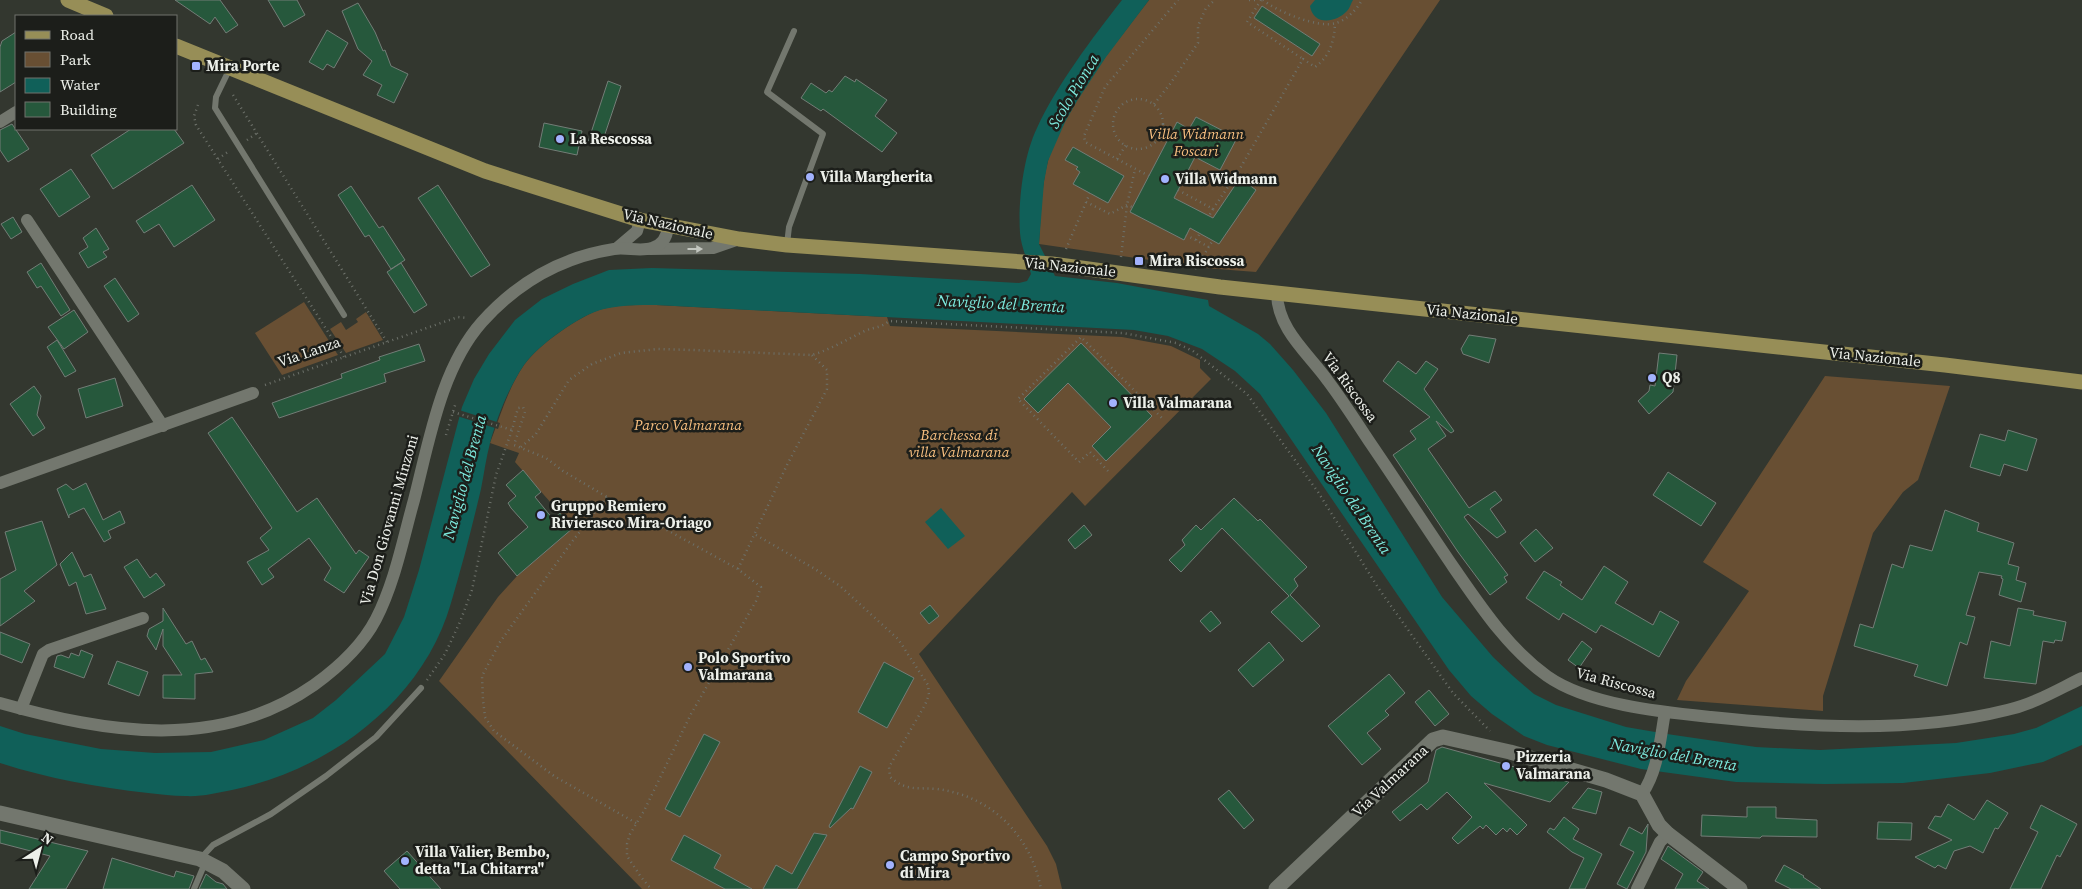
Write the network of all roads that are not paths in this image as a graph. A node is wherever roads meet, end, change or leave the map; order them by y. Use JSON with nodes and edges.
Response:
{"nodes":[{"id":1,"x":68,"y":0,"type":"edge"},
{"id":2,"x":104,"y":15,"type":"edge"},
{"id":3,"x":794,"y":31,"type":"dead end"},
{"id":4,"x":178,"y":47,"type":"edge"},
{"id":5,"x":230,"y":68,"type":"junction"},
{"id":6,"x":15,"y":113,"type":"edge"},
{"id":7,"x":0,"y":122,"type":"edge"},
{"id":8,"x":26,"y":220,"type":"dead end"},
{"id":9,"x":640,"y":220,"type":"junction"},
{"id":10,"x":668,"y":227,"type":"junction"},
{"id":11,"x":739,"y":239,"type":"junction"},
{"id":12,"x":787,"y":245,"type":"junction"},
{"id":13,"x":617,"y":248,"type":"junction"},
{"id":14,"x":650,"y":249,"type":"junction"},
{"id":15,"x":1277,"y":294,"type":"junction"},
{"id":16,"x":344,"y":315,"type":"dead end"},
{"id":17,"x":2082,"y":382,"type":"edge"},
{"id":18,"x":253,"y":393,"type":"road end"},
{"id":19,"x":163,"y":426,"type":"junction"},
{"id":20,"x":0,"y":483,"type":"edge"},
{"id":21,"x":144,"y":618,"type":"dead end"},
{"id":22,"x":2082,"y":678,"type":"edge"},
{"id":23,"x":421,"y":688,"type":"road end"},
{"id":24,"x":0,"y":703,"type":"edge"},
{"id":25,"x":21,"y":709,"type":"junction"},
{"id":26,"x":1664,"y":717,"type":"junction"},
{"id":27,"x":1642,"y":794,"type":"junction"},
{"id":28,"x":0,"y":813,"type":"edge"},
{"id":29,"x":1668,"y":834,"type":"junction"},
{"id":30,"x":203,"y":860,"type":"junction"},
{"id":31,"x":194,"y":889,"type":"edge"},
{"id":32,"x":243,"y":889,"type":"edge"},
{"id":33,"x":1276,"y":889,"type":"edge"},
{"id":34,"x":1637,"y":889,"type":"edge"},
{"id":35,"x":1740,"y":889,"type":"edge"}],
"edges":[{"from":1,"to":2,"type":"main road"},
{"from":3,"to":12,"type":"lane"},
{"from":4,"to":5,"type":"main road","name":"Via Nazionale"},
{"from":5,"to":9,"type":"main road","name":"Via Nazionale"},
{"from":5,"to":16,"type":"lane"},
{"from":6,"to":7,"type":"street"},
{"from":8,"to":19,"type":"street"},
{"from":9,"to":10,"type":"main road","name":"Via Nazionale"},
{"from":9,"to":13,"type":"street","name":"Via Don Giovanni Minzoni"},
{"from":10,"to":11,"type":"main road","name":"Via Nazionale"},
{"from":10,"to":14,"type":"street"},
{"from":11,"to":12,"type":"main road","name":"Via Nazionale"},
{"from":14,"to":11,"type":"street","name":"Via Don Giovanni Minzoni","one_way":true},
{"from":12,"to":15,"type":"main road","name":"Via Nazionale"},
{"from":13,"to":14,"type":"street","name":"Via Don Giovanni Minzoni"},
{"from":13,"to":25,"type":"street","name":"Via Don Giovanni Minzoni"},
{"from":15,"to":17,"type":"main road","name":"Via Nazionale"},
{"from":15,"to":26,"type":"street","name":"Via Riscossa"},
{"from":18,"to":19,"type":"street"},
{"from":19,"to":20,"type":"street"},
{"from":21,"to":25,"type":"street"},
{"from":22,"to":26,"type":"street","name":"Via Riscossa"},
{"from":23,"to":30,"type":"lane"},
{"from":24,"to":25,"type":"street","name":"Via Don Giovanni Minzoni"},
{"from":26,"to":27,"type":"street"},
{"from":27,"to":29,"type":"street"},
{"from":27,"to":33,"type":"street","name":"Via Valmarana"},
{"from":28,"to":30,"type":"street"},
{"from":29,"to":34,"type":"street"},
{"from":29,"to":35,"type":"street"},
{"from":30,"to":31,"type":"lane"},
{"from":30,"to":32,"type":"street"}]}
